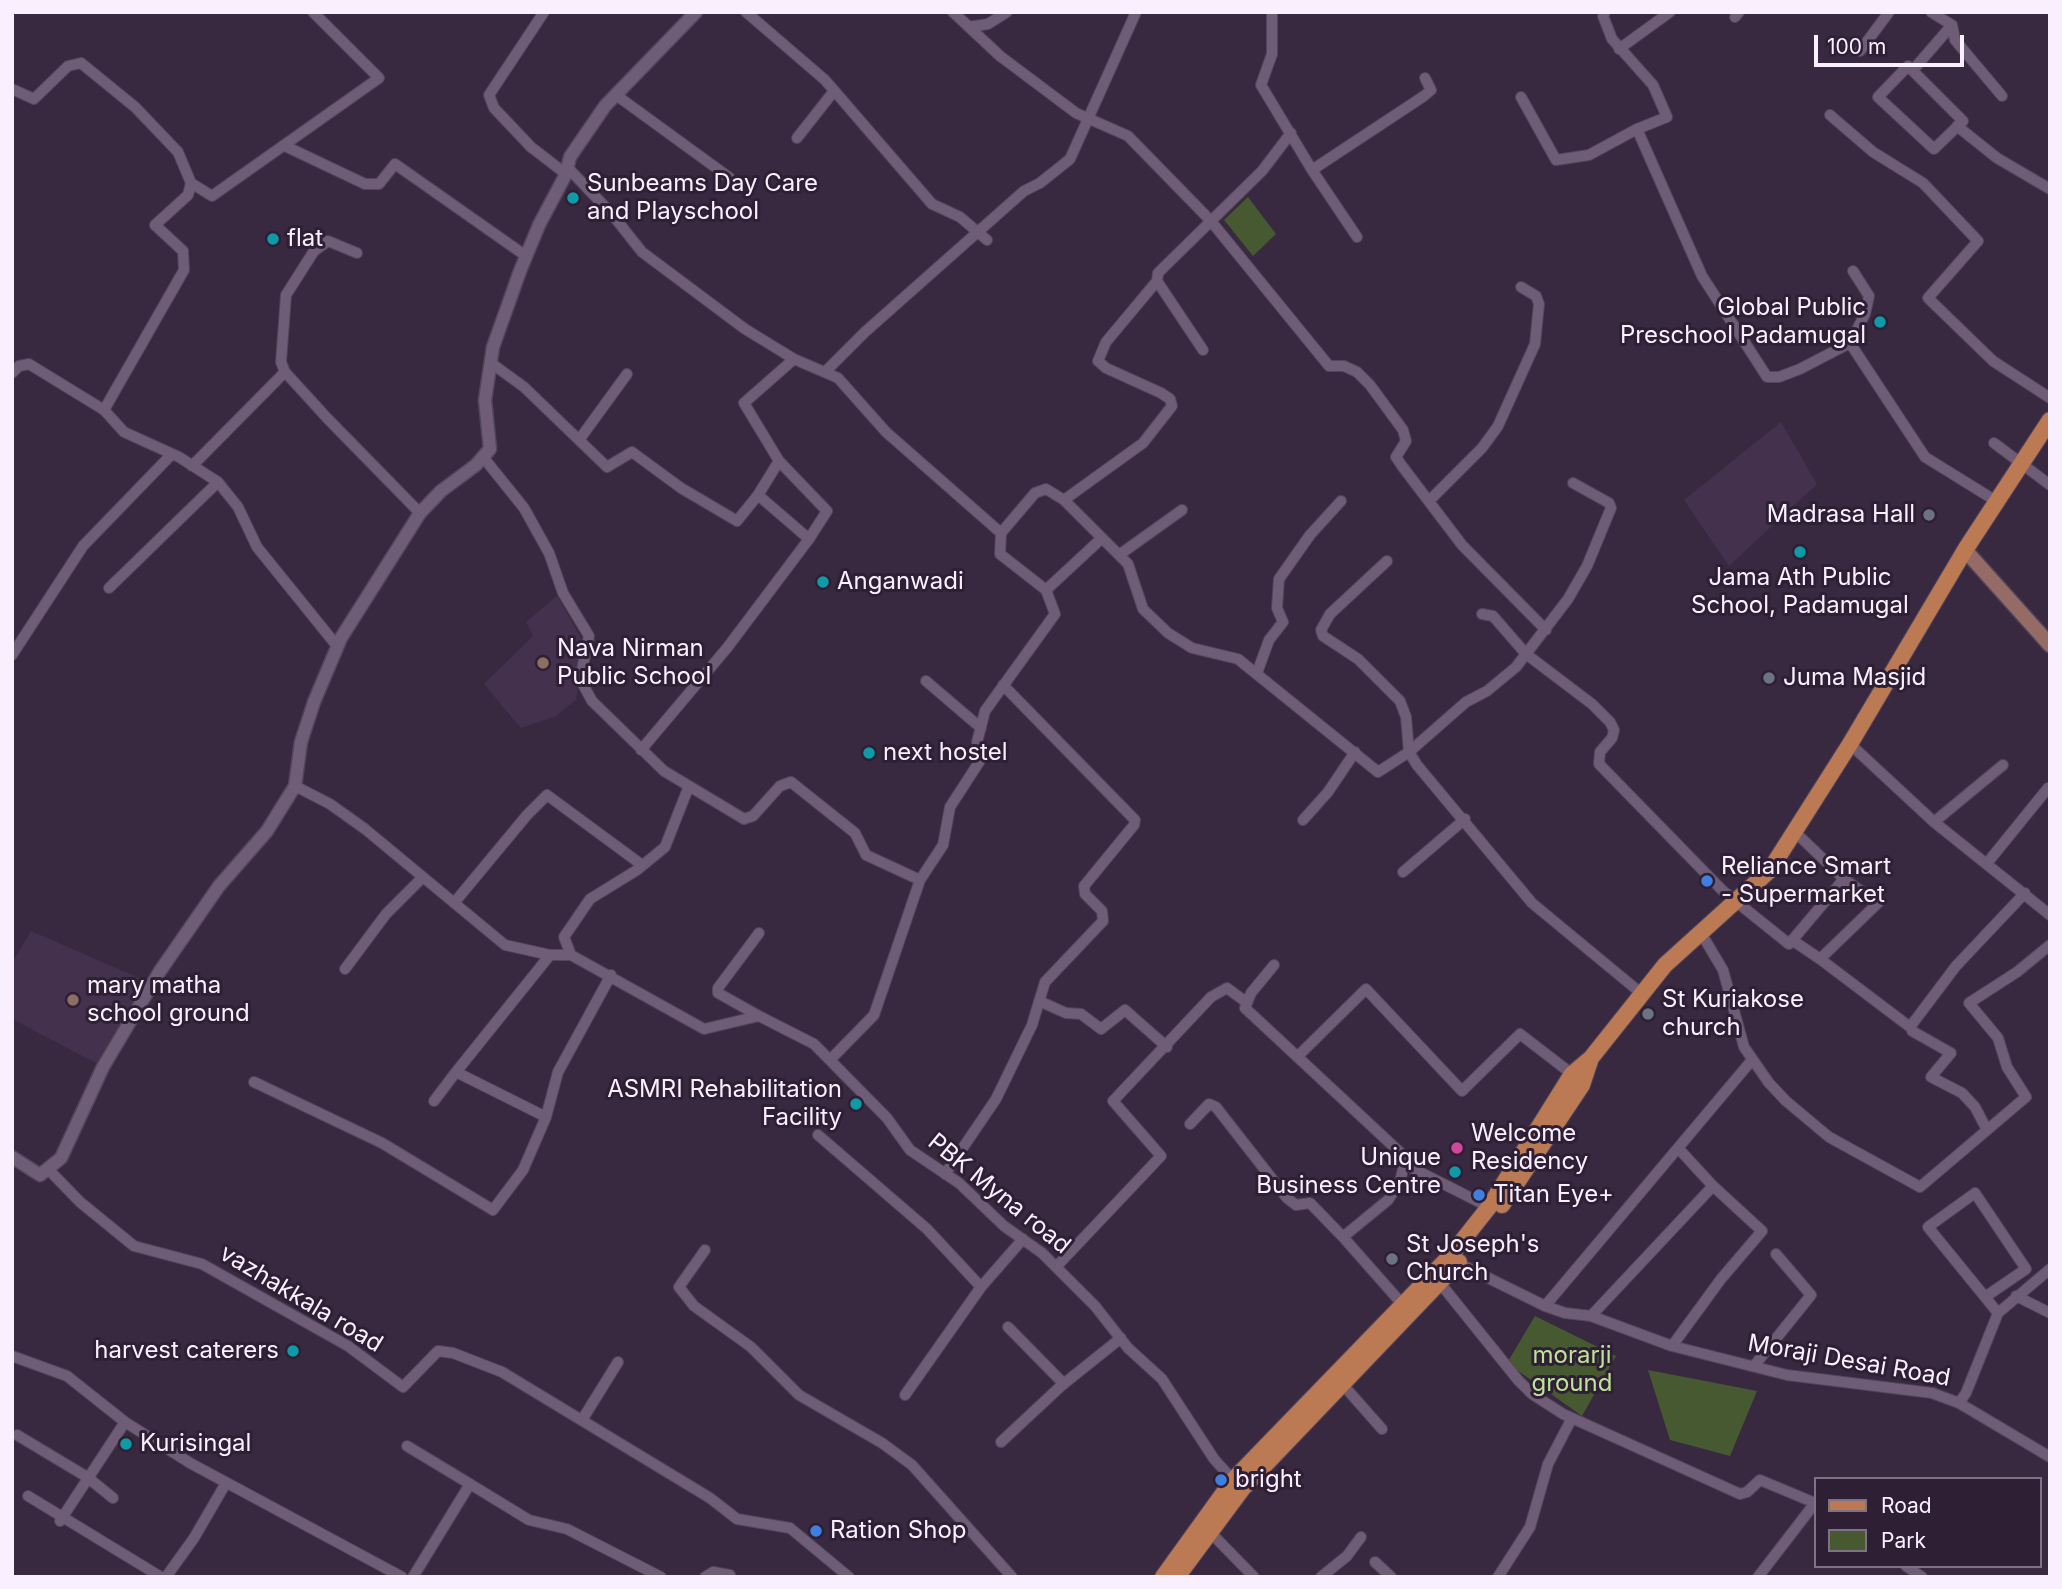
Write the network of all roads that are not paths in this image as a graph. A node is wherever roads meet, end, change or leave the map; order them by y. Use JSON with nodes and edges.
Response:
{"nodes":[{"id":1,"x":313,"y":12,"type":"edge"},
{"id":2,"x":544,"y":12,"type":"edge"},
{"id":3,"x":696,"y":12,"type":"edge"},
{"id":4,"x":746,"y":12,"type":"edge"},
{"id":5,"x":953,"y":12,"type":"edge"},
{"id":6,"x":1007,"y":12,"type":"edge"},
{"id":7,"x":1136,"y":12,"type":"edge"},
{"id":8,"x":1272,"y":12,"type":"edge"},
{"id":9,"x":1605,"y":12,"type":"edge"},
{"id":10,"x":1670,"y":12,"type":"edge"},
{"id":11,"x":1889,"y":12,"type":"edge"},
{"id":12,"x":1931,"y":12,"type":"edge"},
{"id":13,"x":1952,"y":24,"type":"junction"},
{"id":14,"x":969,"y":27,"type":"junction"},
{"id":15,"x":1619,"y":49,"type":"junction"},
{"id":16,"x":1860,"y":51,"type":"dead end"},
{"id":17,"x":1913,"y":70,"type":"junction"},
{"id":18,"x":1425,"y":78,"type":"dead end"},
{"id":19,"x":12,"y":89,"type":"edge"},
{"id":20,"x":834,"y":91,"type":"junction"},
{"id":21,"x":616,"y":95,"type":"junction"},
{"id":22,"x":2002,"y":96,"type":"dead end"},
{"id":23,"x":1521,"y":97,"type":"dead end"},
{"id":24,"x":1830,"y":115,"type":"dead end"},
{"id":25,"x":1089,"y":119,"type":"junction"},
{"id":26,"x":1957,"y":126,"type":"junction"},
{"id":27,"x":1637,"y":129,"type":"junction"},
{"id":28,"x":1291,"y":132,"type":"junction"},
{"id":29,"x":797,"y":138,"type":"dead end"},
{"id":30,"x":285,"y":146,"type":"junction"},
{"id":31,"x":1312,"y":170,"type":"junction"},
{"id":32,"x":567,"y":171,"type":"junction"},
{"id":33,"x":730,"y":178,"type":"dead end"},
{"id":34,"x":191,"y":183,"type":"junction"},
{"id":35,"x":2050,"y":189,"type":"edge"},
{"id":36,"x":1210,"y":220,"type":"junction"},
{"id":37,"x":977,"y":232,"type":"junction"},
{"id":38,"x":1357,"y":237,"type":"dead end"},
{"id":39,"x":987,"y":240,"type":"dead end"},
{"id":40,"x":356,"y":253,"type":"dead end"},
{"id":41,"x":526,"y":256,"type":"junction"},
{"id":42,"x":1853,"y":271,"type":"dead end"},
{"id":43,"x":1157,"y":281,"type":"junction"},
{"id":44,"x":1521,"y":287,"type":"dead end"},
{"id":45,"x":1850,"y":342,"type":"junction"},
{"id":46,"x":1203,"y":350,"type":"dead end"},
{"id":47,"x":794,"y":359,"type":"junction"},
{"id":48,"x":491,"y":363,"type":"junction"},
{"id":49,"x":285,"y":372,"type":"junction"},
{"id":50,"x":825,"y":372,"type":"junction"},
{"id":51,"x":12,"y":373,"type":"edge"},
{"id":52,"x":627,"y":374,"type":"dead end"},
{"id":53,"x":2050,"y":398,"type":"edge"},
{"id":54,"x":104,"y":410,"type":"junction"},
{"id":55,"x":2050,"y":420,"type":"edge"},
{"id":56,"x":579,"y":440,"type":"junction"},
{"id":57,"x":1994,"y":443,"type":"dead end"},
{"id":58,"x":172,"y":454,"type":"junction"},
{"id":59,"x":483,"y":457,"type":"junction"},
{"id":60,"x":779,"y":461,"type":"junction"},
{"id":61,"x":2021,"y":464,"type":"junction"},
{"id":62,"x":192,"y":466,"type":"junction"},
{"id":63,"x":218,"y":482,"type":"junction"},
{"id":64,"x":1573,"y":483,"type":"dead end"},
{"id":65,"x":2050,"y":485,"type":"edge"},
{"id":66,"x":758,"y":495,"type":"junction"},
{"id":67,"x":1064,"y":500,"type":"junction"},
{"id":68,"x":1341,"y":501,"type":"dead end"},
{"id":69,"x":1429,"y":501,"type":"junction"},
{"id":70,"x":1996,"y":501,"type":"junction"},
{"id":71,"x":1182,"y":510,"type":"dead end"},
{"id":72,"x":421,"y":513,"type":"junction"},
{"id":73,"x":1001,"y":533,"type":"junction"},
{"id":74,"x":1102,"y":538,"type":"junction"},
{"id":75,"x":809,"y":539,"type":"junction"},
{"id":76,"x":1965,"y":550,"type":"junction"},
{"id":77,"x":1119,"y":555,"type":"junction"},
{"id":78,"x":1387,"y":561,"type":"dead end"},
{"id":79,"x":109,"y":588,"type":"dead end"},
{"id":80,"x":1046,"y":590,"type":"junction"},
{"id":81,"x":1482,"y":614,"type":"dead end"},
{"id":82,"x":1546,"y":630,"type":"junction"},
{"id":83,"x":2050,"y":645,"type":"edge"},
{"id":84,"x":337,"y":646,"type":"junction"},
{"id":85,"x":1526,"y":654,"type":"junction"},
{"id":86,"x":12,"y":655,"type":"edge"},
{"id":87,"x":1257,"y":673,"type":"junction"},
{"id":88,"x":926,"y":681,"type":"dead end"},
{"id":89,"x":1003,"y":685,"type":"junction"},
{"id":90,"x":981,"y":728,"type":"junction"},
{"id":91,"x":1850,"y":744,"type":"junction"},
{"id":92,"x":641,"y":750,"type":"junction"},
{"id":93,"x":1355,"y":752,"type":"junction"},
{"id":94,"x":1409,"y":752,"type":"junction"},
{"id":95,"x":2003,"y":765,"type":"dead end"},
{"id":96,"x":295,"y":786,"type":"junction"},
{"id":97,"x":689,"y":786,"type":"junction"},
{"id":98,"x":2049,"y":788,"type":"edge"},
{"id":99,"x":1465,"y":818,"type":"junction"},
{"id":100,"x":1303,"y":820,"type":"dead end"},
{"id":101,"x":1934,"y":822,"type":"junction"},
{"id":102,"x":1795,"y":832,"type":"junction"},
{"id":103,"x":1988,"y":862,"type":"junction"},
{"id":104,"x":642,"y":865,"type":"junction"},
{"id":105,"x":1403,"y":872,"type":"dead end"},
{"id":106,"x":422,"y":878,"type":"junction"},
{"id":107,"x":1844,"y":879,"type":"junction"},
{"id":108,"x":920,"y":880,"type":"junction"},
{"id":109,"x":2025,"y":893,"type":"junction"},
{"id":110,"x":1735,"y":901,"type":"junction"},
{"id":111,"x":454,"y":903,"type":"junction"},
{"id":112,"x":2050,"y":915,"type":"edge"},
{"id":113,"x":759,"y":933,"type":"dead end"},
{"id":114,"x":1701,"y":933,"type":"junction"},
{"id":115,"x":1792,"y":940,"type":"junction"},
{"id":116,"x":2050,"y":945,"type":"edge"},
{"id":117,"x":550,"y":955,"type":"junction"},
{"id":118,"x":571,"y":955,"type":"junction"},
{"id":119,"x":1820,"y":959,"type":"junction"},
{"id":120,"x":1274,"y":965,"type":"dead end"},
{"id":121,"x":345,"y":969,"type":"dead end"},
{"id":122,"x":611,"y":975,"type":"junction"},
{"id":123,"x":1642,"y":994,"type":"junction"},
{"id":124,"x":1039,"y":1001,"type":"junction"},
{"id":125,"x":1246,"y":1002,"type":"junction"},
{"id":126,"x":759,"y":1016,"type":"junction"},
{"id":127,"x":1912,"y":1031,"type":"dead end"},
{"id":128,"x":1167,"y":1047,"type":"junction"},
{"id":129,"x":1298,"y":1056,"type":"junction"},
{"id":130,"x":1591,"y":1058,"type":"junction"},
{"id":131,"x":831,"y":1060,"type":"junction"},
{"id":132,"x":1752,"y":1060,"type":"junction"},
{"id":133,"x":456,"y":1072,"type":"junction"},
{"id":134,"x":1572,"y":1074,"type":"junction"},
{"id":135,"x":254,"y":1082,"type":"dead end"},
{"id":136,"x":434,"y":1101,"type":"dead end"},
{"id":137,"x":546,"y":1117,"type":"junction"},
{"id":138,"x":1190,"y":1124,"type":"dead end"},
{"id":139,"x":1986,"y":1128,"type":"junction"},
{"id":140,"x":1545,"y":1132,"type":"junction"},
{"id":141,"x":818,"y":1135,"type":"dead end"},
{"id":142,"x":1678,"y":1148,"type":"junction"},
{"id":143,"x":12,"y":1157,"type":"edge"},
{"id":144,"x":1404,"y":1164,"type":"junction"},
{"id":145,"x":49,"y":1170,"type":"junction"},
{"id":146,"x":945,"y":1174,"type":"junction"},
{"id":147,"x":1713,"y":1186,"type":"junction"},
{"id":148,"x":1489,"y":1207,"type":"junction"},
{"id":149,"x":1343,"y":1237,"type":"junction"},
{"id":150,"x":1023,"y":1240,"type":"junction"},
{"id":151,"x":705,"y":1250,"type":"dead end"},
{"id":152,"x":1776,"y":1254,"type":"dead end"},
{"id":153,"x":1458,"y":1263,"type":"junction"},
{"id":154,"x":1055,"y":1267,"type":"junction"},
{"id":155,"x":2050,"y":1269,"type":"edge"},
{"id":156,"x":1440,"y":1283,"type":"junction"},
{"id":157,"x":981,"y":1287,"type":"junction"},
{"id":158,"x":2016,"y":1296,"type":"junction"},
{"id":159,"x":1985,"y":1297,"type":"junction"},
{"id":160,"x":1403,"y":1304,"type":"junction"},
{"id":161,"x":1545,"y":1306,"type":"junction"},
{"id":162,"x":1998,"y":1313,"type":"junction"},
{"id":163,"x":2050,"y":1313,"type":"edge"},
{"id":164,"x":1591,"y":1316,"type":"junction"},
{"id":165,"x":1008,"y":1327,"type":"dead end"},
{"id":166,"x":1121,"y":1338,"type":"junction"},
{"id":167,"x":1672,"y":1346,"type":"junction"},
{"id":168,"x":12,"y":1356,"type":"edge"},
{"id":169,"x":618,"y":1362,"type":"dead end"},
{"id":170,"x":1754,"y":1366,"type":"junction"},
{"id":171,"x":1064,"y":1384,"type":"junction"},
{"id":172,"x":1344,"y":1386,"type":"junction"},
{"id":173,"x":905,"y":1395,"type":"dead end"},
{"id":174,"x":1959,"y":1403,"type":"junction"},
{"id":175,"x":1572,"y":1418,"type":"junction"},
{"id":176,"x":582,"y":1420,"type":"junction"},
{"id":177,"x":125,"y":1422,"type":"junction"},
{"id":178,"x":1382,"y":1429,"type":"dead end"},
{"id":179,"x":17,"y":1435,"type":"dead end"},
{"id":180,"x":1001,"y":1442,"type":"dead end"},
{"id":181,"x":407,"y":1446,"type":"dead end"},
{"id":182,"x":2050,"y":1457,"type":"edge"},
{"id":183,"x":87,"y":1477,"type":"junction"},
{"id":184,"x":1233,"y":1480,"type":"junction"},
{"id":185,"x":226,"y":1483,"type":"junction"},
{"id":186,"x":470,"y":1484,"type":"junction"},
{"id":187,"x":28,"y":1496,"type":"dead end"},
{"id":188,"x":113,"y":1498,"type":"dead end"},
{"id":189,"x":1814,"y":1503,"type":"edge"},
{"id":190,"x":1814,"y":1504,"type":"edge"},
{"id":191,"x":62,"y":1518,"type":"junction"},
{"id":192,"x":1211,"y":1534,"type":"junction"},
{"id":193,"x":1361,"y":1537,"type":"dead end"},
{"id":194,"x":1375,"y":1562,"type":"dead end"},
{"id":195,"x":730,"y":1574,"type":"dead end"},
{"id":196,"x":163,"y":1577,"type":"edge"},
{"id":197,"x":402,"y":1577,"type":"edge"},
{"id":198,"x":413,"y":1577,"type":"edge"},
{"id":199,"x":661,"y":1577,"type":"edge"},
{"id":200,"x":705,"y":1577,"type":"edge"},
{"id":201,"x":849,"y":1577,"type":"edge"},
{"id":202,"x":1012,"y":1577,"type":"edge"},
{"id":203,"x":1163,"y":1577,"type":"edge"},
{"id":204,"x":1177,"y":1577,"type":"edge"},
{"id":205,"x":1254,"y":1577,"type":"edge"},
{"id":206,"x":1321,"y":1577,"type":"edge"},
{"id":207,"x":1391,"y":1577,"type":"edge"},
{"id":208,"x":1498,"y":1577,"type":"edge"},
{"id":209,"x":1758,"y":1577,"type":"edge"}],
"edges":[{"from":1,"to":30,"type":"street"},
{"from":2,"to":32,"type":"street"},
{"from":3,"to":21,"type":"street"},
{"from":4,"to":20,"type":"street"},
{"from":5,"to":14,"type":"street"},
{"from":6,"to":14,"type":"street"},
{"from":7,"to":25,"type":"street"},
{"from":8,"to":28,"type":"street"},
{"from":9,"to":15,"type":"street"},
{"from":10,"to":15,"type":"street"},
{"from":11,"to":16,"type":"street"},
{"from":12,"to":13,"type":"street"},
{"from":13,"to":17,"type":"street"},
{"from":13,"to":22,"type":"street"},
{"from":14,"to":25,"type":"street"},
{"from":15,"to":27,"type":"street"},
{"from":17,"to":26,"type":"street"},
{"from":17,"to":26,"type":"street"},
{"from":18,"to":31,"type":"street"},
{"from":19,"to":34,"type":"street"},
{"from":20,"to":29,"type":"street"},
{"from":20,"to":37,"type":"street"},
{"from":21,"to":32,"type":"street"},
{"from":21,"to":33,"type":"street"},
{"from":23,"to":27,"type":"street"},
{"from":24,"to":53,"type":"street"},
{"from":25,"to":36,"type":"street"},
{"from":25,"to":37,"type":"street"},
{"from":26,"to":35,"type":"street"},
{"from":27,"to":45,"type":"street"},
{"from":28,"to":31,"type":"street"},
{"from":28,"to":36,"type":"street"},
{"from":30,"to":34,"type":"street"},
{"from":30,"to":41,"type":"street"},
{"from":31,"to":38,"type":"street"},
{"from":32,"to":41,"type":"street"},
{"from":32,"to":47,"type":"street"},
{"from":34,"to":54,"type":"street"},
{"from":36,"to":43,"type":"street"},
{"from":36,"to":69,"type":"street"},
{"from":37,"to":39,"type":"street"},
{"from":37,"to":50,"type":"street"},
{"from":40,"to":49,"type":"street"},
{"from":41,"to":48,"type":"street"},
{"from":42,"to":45,"type":"street"},
{"from":43,"to":46,"type":"street"},
{"from":43,"to":67,"type":"street"},
{"from":44,"to":69,"type":"street"},
{"from":45,"to":70,"type":"street"},
{"from":47,"to":50,"type":"street"},
{"from":47,"to":60,"type":"street"},
{"from":48,"to":56,"type":"street"},
{"from":48,"to":59,"type":"street"},
{"from":49,"to":62,"type":"street"},
{"from":49,"to":72,"type":"street"},
{"from":50,"to":73,"type":"street"},
{"from":51,"to":54,"type":"street"},
{"from":52,"to":56,"type":"street"},
{"from":54,"to":58,"type":"street"},
{"from":55,"to":61,"type":"main road"},
{"from":56,"to":66,"type":"street"},
{"from":57,"to":61,"type":"street"},
{"from":58,"to":62,"type":"street"},
{"from":58,"to":86,"type":"street"},
{"from":59,"to":72,"type":"street"},
{"from":59,"to":92,"type":"street"},
{"from":60,"to":66,"type":"street"},
{"from":60,"to":75,"type":"street"},
{"from":61,"to":65,"type":"street"},
{"from":61,"to":70,"type":"main road"},
{"from":62,"to":63,"type":"street"},
{"from":63,"to":79,"type":"street"},
{"from":63,"to":84,"type":"street"},
{"from":64,"to":82,"type":"street"},
{"from":66,"to":75,"type":"street"},
{"from":67,"to":73,"type":"street"},
{"from":67,"to":74,"type":"street"},
{"from":68,"to":87,"type":"street"},
{"from":69,"to":82,"type":"street"},
{"from":70,"to":76,"type":"main road"},
{"from":71,"to":77,"type":"street"},
{"from":72,"to":84,"type":"street"},
{"from":73,"to":80,"type":"street"},
{"from":74,"to":77,"type":"street"},
{"from":74,"to":80,"type":"street"},
{"from":75,"to":92,"type":"street"},
{"from":76,"to":83,"type":"main road"},
{"from":76,"to":91,"type":"main road"},
{"from":77,"to":87,"type":"street"},
{"from":78,"to":94,"type":"street"},
{"from":80,"to":89,"type":"street"},
{"from":81,"to":85,"type":"street"},
{"from":82,"to":85,"type":"street"},
{"from":84,"to":96,"type":"street"},
{"from":85,"to":94,"type":"street"},
{"from":85,"to":110,"type":"street"},
{"from":87,"to":93,"type":"street"},
{"from":88,"to":90,"type":"street"},
{"from":89,"to":90,"type":"street"},
{"from":89,"to":124,"type":"street"},
{"from":90,"to":108,"type":"street"},
{"from":91,"to":101,"type":"street"},
{"from":91,"to":102,"type":"main road"},
{"from":92,"to":97,"type":"street"},
{"from":93,"to":94,"type":"street"},
{"from":93,"to":100,"type":"street"},
{"from":94,"to":99,"type":"street"},
{"from":95,"to":101,"type":"street"},
{"from":96,"to":106,"type":"street"},
{"from":96,"to":145,"type":"street"},
{"from":97,"to":104,"type":"street"},
{"from":97,"to":108,"type":"street"},
{"from":98,"to":103,"type":"street"},
{"from":99,"to":105,"type":"street"},
{"from":99,"to":123,"type":"street"},
{"from":101,"to":103,"type":"street"},
{"from":102,"to":107,"type":"street"},
{"from":102,"to":110,"type":"main road"},
{"from":103,"to":109,"type":"street"},
{"from":104,"to":111,"type":"street"},
{"from":104,"to":118,"type":"street"},
{"from":106,"to":111,"type":"street"},
{"from":106,"to":121,"type":"street"},
{"from":107,"to":115,"type":"street"},
{"from":107,"to":119,"type":"street"},
{"from":108,"to":131,"type":"street"},
{"from":109,"to":112,"type":"street"},
{"from":109,"to":119,"type":"street"},
{"from":110,"to":114,"type":"main road"},
{"from":110,"to":115,"type":"street"},
{"from":111,"to":117,"type":"street"},
{"from":113,"to":126,"type":"street","name":"PBK Myna road"},
{"from":114,"to":123,"type":"main road"},
{"from":114,"to":132,"type":"street"},
{"from":115,"to":119,"type":"street"},
{"from":116,"to":139,"type":"street"},
{"from":117,"to":118,"type":"street"},
{"from":117,"to":133,"type":"street"},
{"from":118,"to":122,"type":"street"},
{"from":120,"to":125,"type":"street"},
{"from":122,"to":126,"type":"street"},
{"from":122,"to":137,"type":"street"},
{"from":123,"to":130,"type":"main road"},
{"from":124,"to":128,"type":"street"},
{"from":124,"to":146,"type":"street"},
{"from":125,"to":128,"type":"street"},
{"from":125,"to":129,"type":"street"},
{"from":126,"to":131,"type":"street","name":"PBK Myna road"},
{"from":127,"to":139,"type":"street"},
{"from":128,"to":154,"type":"street"},
{"from":129,"to":134,"type":"street"},
{"from":129,"to":144,"type":"street"},
{"from":130,"to":134,"type":"main road"},
{"from":130,"to":140,"type":"main road"},
{"from":131,"to":146,"type":"street","name":"PBK Myna road"},
{"from":132,"to":139,"type":"street"},
{"from":132,"to":142,"type":"street"},
{"from":133,"to":136,"type":"street"},
{"from":133,"to":137,"type":"street"},
{"from":134,"to":140,"type":"main road"},
{"from":135,"to":137,"type":"street"},
{"from":138,"to":149,"type":"street"},
{"from":140,"to":148,"type":"main road"},
{"from":140,"to":153,"type":"main road"},
{"from":141,"to":157,"type":"street"},
{"from":142,"to":147,"type":"street"},
{"from":142,"to":161,"type":"street"},
{"from":143,"to":145,"type":"street"},
{"from":144,"to":148,"type":"street"},
{"from":144,"to":149,"type":"street"},
{"from":145,"to":176,"type":"street","name":"vazhakkala road"},
{"from":146,"to":150,"type":"street","name":"PBK Myna road"},
{"from":147,"to":164,"type":"street"},
{"from":147,"to":167,"type":"street"},
{"from":148,"to":160,"type":"main road"},
{"from":149,"to":160,"type":"street"},
{"from":150,"to":154,"type":"street","name":"PBK Myna road"},
{"from":150,"to":157,"type":"street"},
{"from":151,"to":202,"type":"street"},
{"from":152,"to":170,"type":"street"},
{"from":153,"to":156,"type":"main road"},
{"from":153,"to":161,"type":"street","name":"Moraji Desai Road"},
{"from":154,"to":166,"type":"street","name":"PBK Myna road"},
{"from":155,"to":158,"type":"street","name":"Moraji Desai Road"},
{"from":156,"to":172,"type":"main road"},
{"from":156,"to":175,"type":"street"},
{"from":157,"to":173,"type":"street"},
{"from":158,"to":162,"type":"street","name":"Moraji Desai Road"},
{"from":158,"to":163,"type":"street"},
{"from":159,"to":159,"type":"street"},
{"from":159,"to":162,"type":"street"},
{"from":160,"to":184,"type":"main road"},
{"from":161,"to":164,"type":"street","name":"Moraji Desai Road"},
{"from":162,"to":174,"type":"street","name":"Moraji Desai Road"},
{"from":164,"to":167,"type":"street","name":"Moraji Desai Road"},
{"from":165,"to":171,"type":"street"},
{"from":166,"to":171,"type":"street"},
{"from":166,"to":184,"type":"street","name":"PBK Myna road"},
{"from":167,"to":170,"type":"street","name":"Moraji Desai Road"},
{"from":168,"to":177,"type":"street"},
{"from":169,"to":176,"type":"street"},
{"from":170,"to":174,"type":"street","name":"Moraji Desai Road"},
{"from":171,"to":180,"type":"street"},
{"from":172,"to":178,"type":"street"},
{"from":172,"to":192,"type":"main road"},
{"from":174,"to":182,"type":"street"},
{"from":175,"to":189,"type":"street"},
{"from":175,"to":208,"type":"street"},
{"from":176,"to":201,"type":"street","name":"vazhakkala road"},
{"from":177,"to":183,"type":"street"},
{"from":177,"to":185,"type":"street"},
{"from":179,"to":183,"type":"street"},
{"from":181,"to":186,"type":"street"},
{"from":183,"to":188,"type":"street"},
{"from":183,"to":191,"type":"street"},
{"from":184,"to":203,"type":"main road"},
{"from":185,"to":196,"type":"street"},
{"from":185,"to":197,"type":"street"},
{"from":186,"to":198,"type":"street"},
{"from":186,"to":199,"type":"street"},
{"from":187,"to":191,"type":"street"},
{"from":190,"to":209,"type":"street"},
{"from":191,"to":196,"type":"street"},
{"from":192,"to":204,"type":"main road"},
{"from":192,"to":205,"type":"street"},
{"from":193,"to":206,"type":"street"},
{"from":194,"to":207,"type":"street"},
{"from":195,"to":200,"type":"street"}]}
